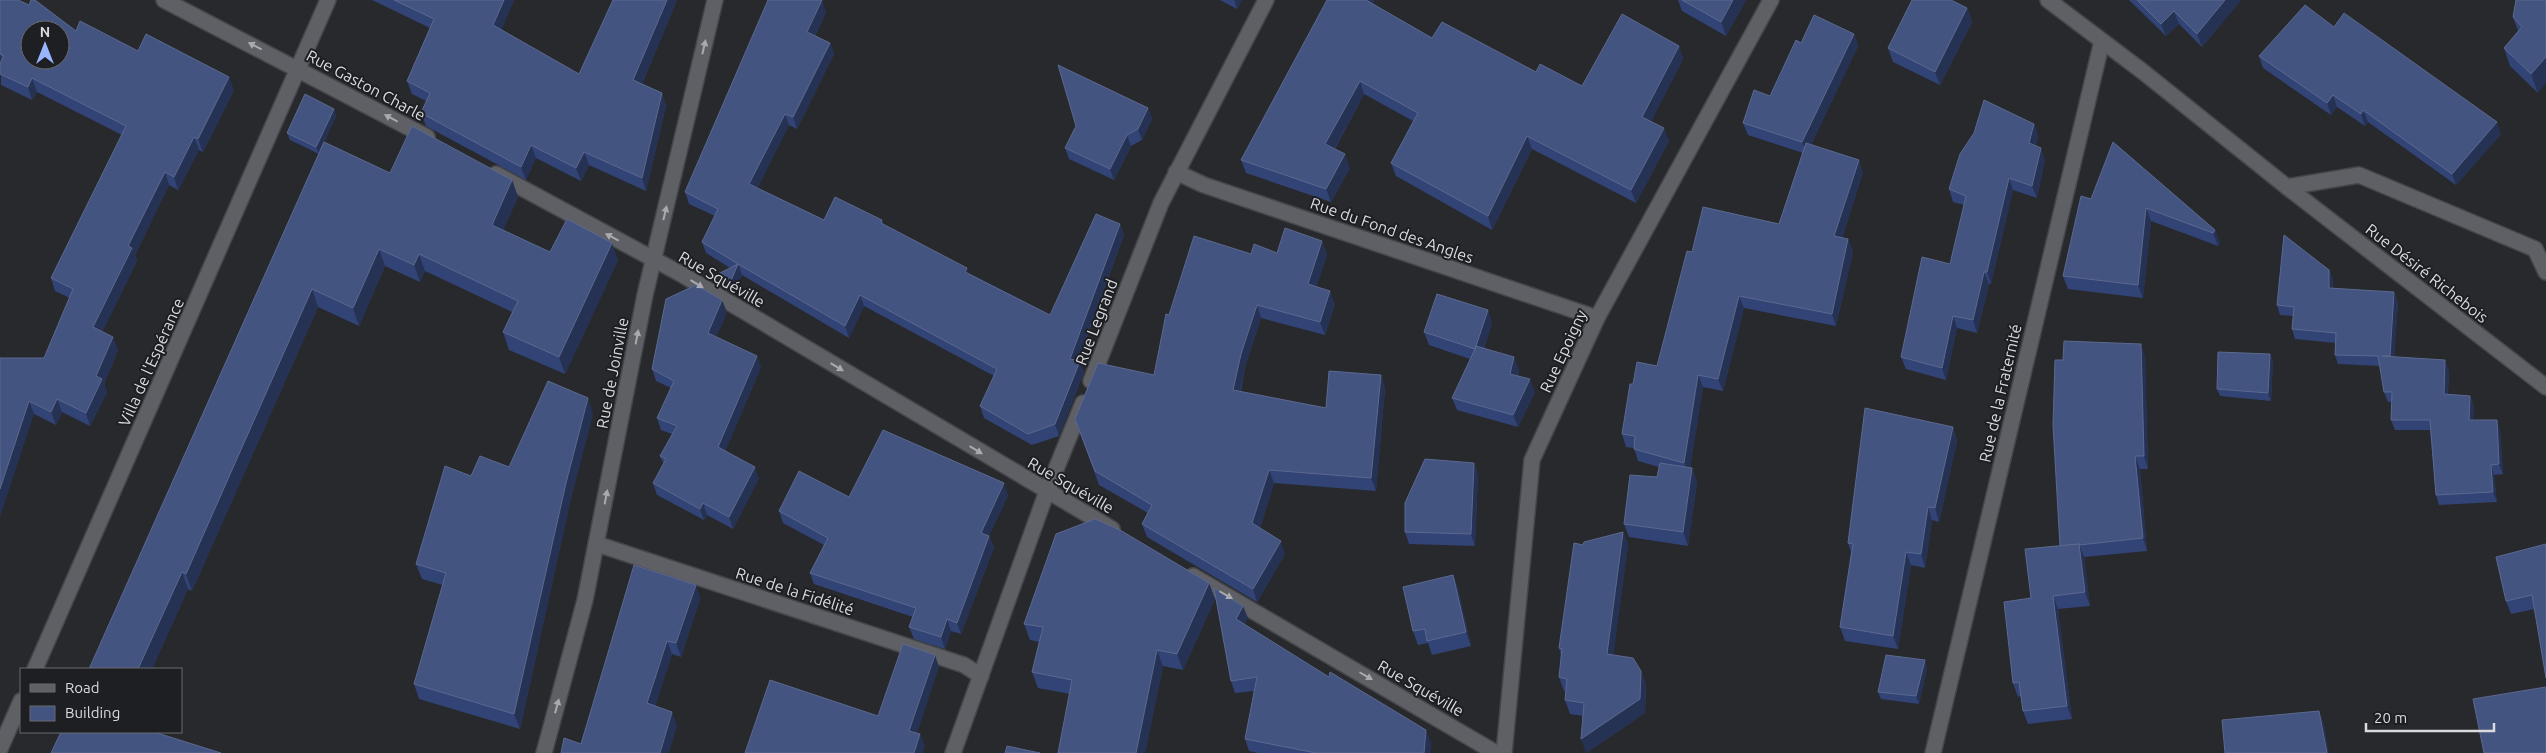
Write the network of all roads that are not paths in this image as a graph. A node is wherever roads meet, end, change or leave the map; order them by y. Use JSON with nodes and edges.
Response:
{"nodes":[{"id":1,"x":164,"y":0,"type":"edge"},
{"id":2,"x":328,"y":0,"type":"edge"},
{"id":3,"x":715,"y":0,"type":"edge"},
{"id":4,"x":1266,"y":0,"type":"edge"},
{"id":5,"x":1771,"y":0,"type":"edge"},
{"id":6,"x":2048,"y":0,"type":"edge"},
{"id":7,"x":2102,"y":42,"type":"junction"},
{"id":8,"x":298,"y":68,"type":"junction"},
{"id":9,"x":438,"y":144,"type":"edge"},
{"id":10,"x":482,"y":167,"type":"edge"},
{"id":11,"x":1176,"y":172,"type":"junction"},
{"id":12,"x":2287,"y":187,"type":"junction"},
{"id":13,"x":654,"y":260,"type":"junction"},
{"id":14,"x":2546,"y":272,"type":"edge"},
{"id":15,"x":1597,"y":318,"type":"junction"},
{"id":16,"x":2546,"y":387,"type":"edge"},
{"id":17,"x":1047,"y":491,"type":"junction"},
{"id":18,"x":1124,"y":536,"type":"edge"},
{"id":19,"x":597,"y":544,"type":"junction"},
{"id":20,"x":1183,"y":570,"type":"edge"},
{"id":21,"x":35,"y":668,"type":"edge"},
{"id":22,"x":981,"y":676,"type":"junction"},
{"id":23,"x":20,"y":703,"type":"edge"},
{"id":24,"x":0,"y":749,"type":"edge"},
{"id":25,"x":544,"y":753,"type":"edge"},
{"id":26,"x":953,"y":753,"type":"edge"},
{"id":27,"x":1496,"y":753,"type":"edge"},
{"id":28,"x":1504,"y":753,"type":"edge"},
{"id":29,"x":1933,"y":753,"type":"edge"}],
"edges":[{"from":8,"to":1,"type":"street","name":"Rue Gaston Charle","one_way":true},
{"from":2,"to":8,"type":"street","name":"Villa de l'Espérance"},
{"from":13,"to":3,"type":"street","name":"Rue de Joinville","one_way":true},
{"from":4,"to":11,"type":"street","name":"Rue Legrand"},
{"from":5,"to":15,"type":"street","name":"Rue Epoigny"},
{"from":6,"to":7,"type":"street","name":"Rue Désiré Richebois"},
{"from":7,"to":12,"type":"street","name":"Rue Désiré Richebois"},
{"from":7,"to":29,"type":"street","name":"Rue de la Fraternité"},
{"from":9,"to":8,"type":"street","name":"Rue Gaston Charle","one_way":true},
{"from":8,"to":21,"type":"street","name":"Villa de l'Espérance"},
{"from":13,"to":10,"type":"street","one_way":true},
{"from":11,"to":15,"type":"street","name":"Rue du Fond des Angles"},
{"from":11,"to":17,"type":"street","name":"Rue Legrand"},
{"from":12,"to":14,"type":"street"},
{"from":12,"to":16,"type":"street","name":"Rue Désiré Richebois"},
{"from":13,"to":17,"type":"street","name":"Rue Squéville","one_way":true},
{"from":19,"to":13,"type":"street","name":"Rue de Joinville","one_way":true},
{"from":15,"to":28,"type":"street","name":"Rue Epoigny"},
{"from":17,"to":18,"type":"street","name":"Rue Squéville"},
{"from":17,"to":22,"type":"street","name":"Rue Legrand"},
{"from":19,"to":22,"type":"street","name":"Rue de la Fidélité"},
{"from":25,"to":19,"type":"street","name":"Rue de Joinville","one_way":true},
{"from":20,"to":27,"type":"street","name":"Rue Squéville","one_way":true},
{"from":22,"to":26,"type":"street","name":"Rue Legrand"},
{"from":23,"to":24,"type":"street"}]}
